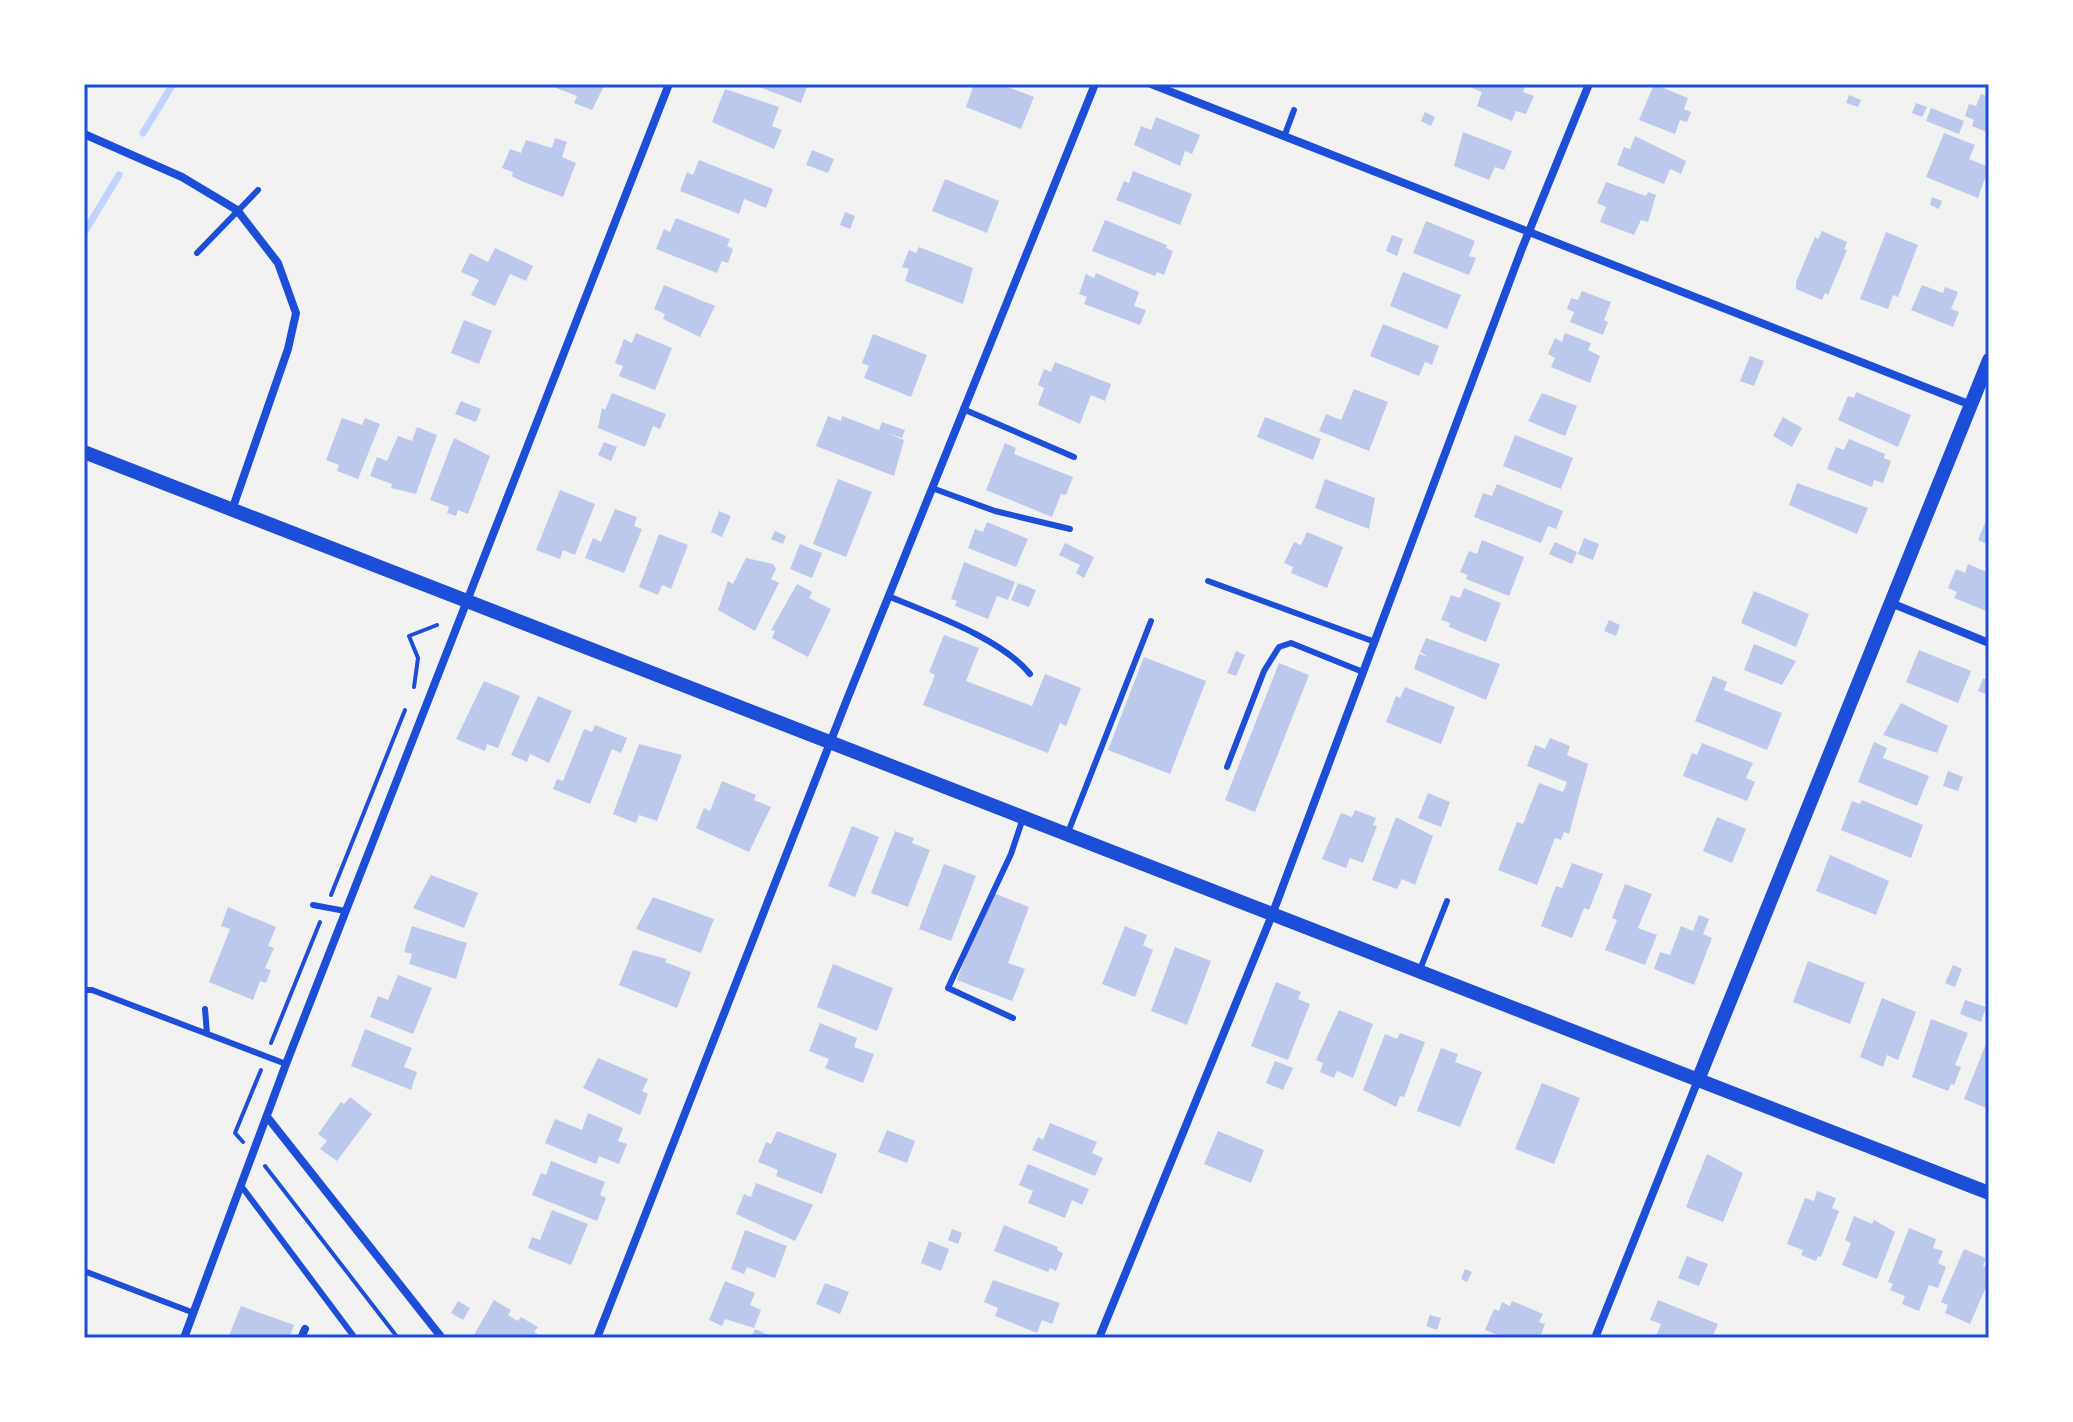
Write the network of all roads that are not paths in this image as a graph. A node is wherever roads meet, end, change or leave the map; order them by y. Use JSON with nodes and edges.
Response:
{"nodes":[{"id":1,"x":669,"y":84,"type":"edge"},
{"id":2,"x":1095,"y":84,"type":"edge"},
{"id":3,"x":1151,"y":84,"type":"edge"},
{"id":4,"x":1589,"y":84,"type":"edge"},
{"id":5,"x":1175,"y":88,"type":"edge"},
{"id":6,"x":1294,"y":110,"type":"dead end"},
{"id":7,"x":84,"y":134,"type":"edge"},
{"id":8,"x":1284,"y":137,"type":"junction"},
{"id":9,"x":258,"y":190,"type":"dead end"},
{"id":10,"x":237,"y":210,"type":"junction"},
{"id":11,"x":1528,"y":234,"type":"junction"},
{"id":12,"x":197,"y":253,"type":"dead end"},
{"id":13,"x":1989,"y":360,"type":"edge"},
{"id":14,"x":1971,"y":405,"type":"junction"},
{"id":15,"x":963,"y":409,"type":"junction"},
{"id":16,"x":84,"y":452,"type":"edge"},
{"id":17,"x":1074,"y":457,"type":"dead end"},
{"id":18,"x":932,"y":488,"type":"junction"},
{"id":19,"x":232,"y":510,"type":"junction"},
{"id":20,"x":1070,"y":529,"type":"dead end"},
{"id":21,"x":1208,"y":581,"type":"dead end"},
{"id":22,"x":888,"y":596,"type":"junction"},
{"id":23,"x":466,"y":601,"type":"junction"},
{"id":24,"x":1891,"y":603,"type":"junction"},
{"id":25,"x":1151,"y":621,"type":"dead end"},
{"id":26,"x":1375,"y":642,"type":"junction"},
{"id":27,"x":1989,"y":643,"type":"edge"},
{"id":28,"x":1363,"y":672,"type":"junction"},
{"id":29,"x":1030,"y":674,"type":"dead end"},
{"id":30,"x":830,"y":742,"type":"junction"},
{"id":31,"x":1227,"y":767,"type":"dead end"},
{"id":32,"x":1023,"y":818,"type":"junction"},
{"id":33,"x":1067,"y":835,"type":"junction"},
{"id":34,"x":1447,"y":901,"type":"dead end"},
{"id":35,"x":313,"y":905,"type":"dead end"},
{"id":36,"x":345,"y":911,"type":"junction"},
{"id":37,"x":1272,"y":915,"type":"junction"},
{"id":38,"x":1419,"y":972,"type":"junction"},
{"id":39,"x":84,"y":990,"type":"edge"},
{"id":40,"x":205,"y":1009,"type":"dead end"},
{"id":41,"x":1013,"y":1018,"type":"dead end"},
{"id":42,"x":207,"y":1034,"type":"junction"},
{"id":43,"x":286,"y":1064,"type":"junction"},
{"id":44,"x":1698,"y":1080,"type":"junction"},
{"id":45,"x":268,"y":1118,"type":"junction"},
{"id":46,"x":242,"y":1187,"type":"junction"},
{"id":47,"x":1989,"y":1193,"type":"edge"},
{"id":48,"x":84,"y":1271,"type":"edge"},
{"id":49,"x":194,"y":1313,"type":"junction"},
{"id":50,"x":184,"y":1338,"type":"edge"},
{"id":51,"x":355,"y":1338,"type":"edge"},
{"id":52,"x":442,"y":1338,"type":"edge"},
{"id":53,"x":597,"y":1338,"type":"edge"},
{"id":54,"x":1099,"y":1338,"type":"edge"},
{"id":55,"x":1595,"y":1338,"type":"edge"}],
"edges":[{"from":1,"to":23,"type":"street"},
{"from":2,"to":15,"type":"street"},
{"from":3,"to":5,"type":"street"},
{"from":4,"to":11,"type":"street"},
{"from":5,"to":8,"type":"street"},
{"from":6,"to":8,"type":"lane"},
{"from":7,"to":10,"type":"street"},
{"from":8,"to":11,"type":"street"},
{"from":9,"to":10,"type":"lane"},
{"from":10,"to":12,"type":"lane"},
{"from":10,"to":19,"type":"street"},
{"from":11,"to":14,"type":"street"},
{"from":11,"to":26,"type":"street"},
{"from":13,"to":14,"type":"street"},
{"from":14,"to":24,"type":"street"},
{"from":15,"to":17,"type":"lane"},
{"from":15,"to":18,"type":"street"},
{"from":16,"to":19,"type":"street"},
{"from":18,"to":20,"type":"lane"},
{"from":18,"to":22,"type":"street"},
{"from":19,"to":23,"type":"street"},
{"from":21,"to":26,"type":"lane"},
{"from":22,"to":29,"type":"lane"},
{"from":22,"to":30,"type":"street"},
{"from":23,"to":30,"type":"street"},
{"from":23,"to":36,"type":"street"},
{"from":24,"to":27,"type":"street"},
{"from":24,"to":44,"type":"street"},
{"from":25,"to":33,"type":"lane"},
{"from":26,"to":28,"type":"street"},
{"from":28,"to":31,"type":"lane"},
{"from":28,"to":37,"type":"street"},
{"from":30,"to":32,"type":"street"},
{"from":30,"to":53,"type":"street"},
{"from":32,"to":33,"type":"street"},
{"from":32,"to":41,"type":"lane"},
{"from":33,"to":37,"type":"street"},
{"from":34,"to":38,"type":"lane"},
{"from":35,"to":36,"type":"lane"},
{"from":36,"to":43,"type":"street"},
{"from":37,"to":38,"type":"street"},
{"from":37,"to":54,"type":"street"},
{"from":38,"to":44,"type":"street"},
{"from":39,"to":42,"type":"lane"},
{"from":40,"to":42,"type":"lane"},
{"from":42,"to":43,"type":"lane"},
{"from":43,"to":45,"type":"street"},
{"from":44,"to":47,"type":"street"},
{"from":44,"to":55,"type":"street"},
{"from":45,"to":46,"type":"street"},
{"from":45,"to":52,"type":"street"},
{"from":46,"to":49,"type":"street"},
{"from":46,"to":51,"type":"lane"},
{"from":48,"to":49,"type":"lane"},
{"from":49,"to":50,"type":"street"}]}
